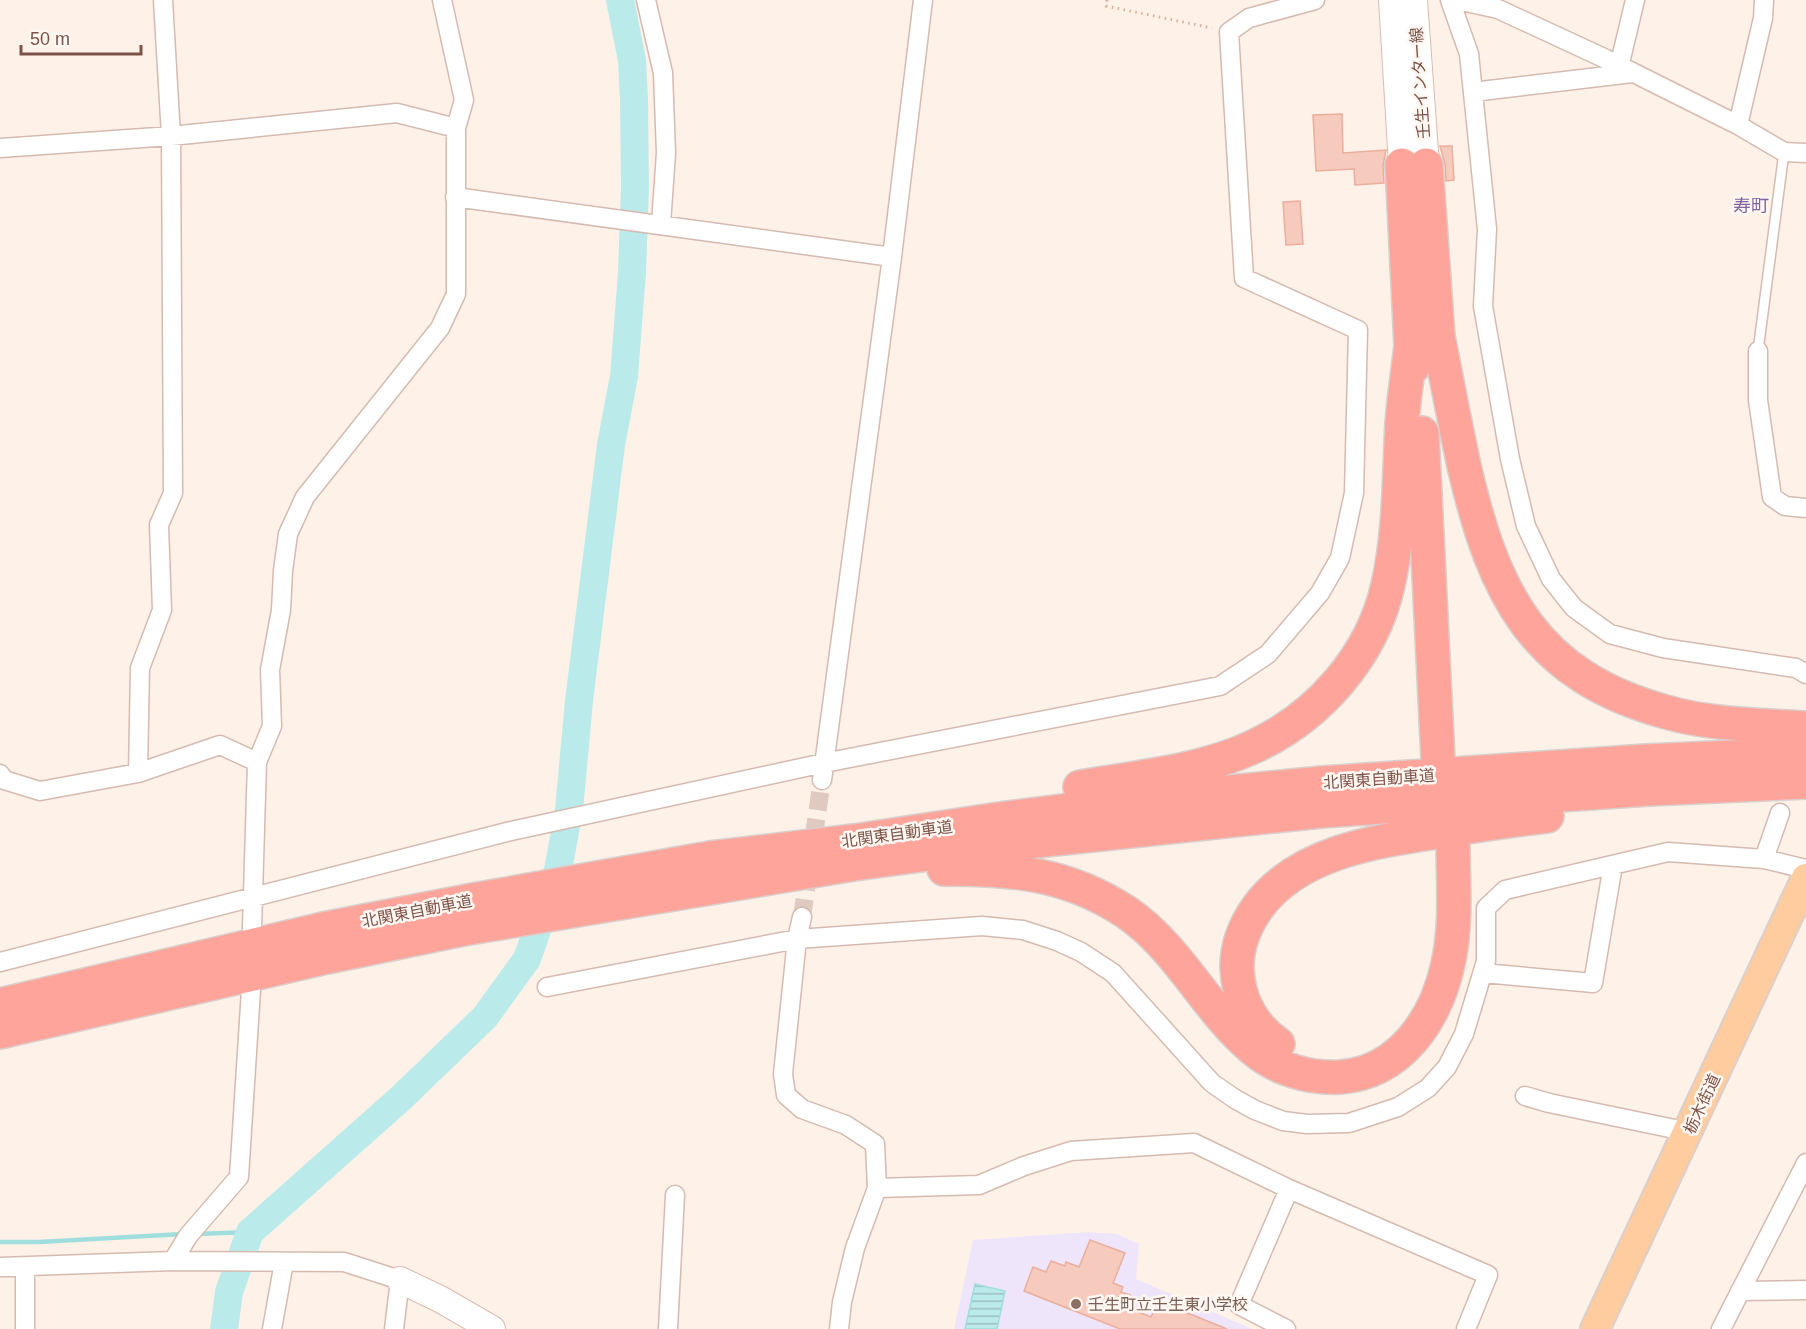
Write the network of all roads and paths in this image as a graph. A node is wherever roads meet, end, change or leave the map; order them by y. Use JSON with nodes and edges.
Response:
{"nodes":[{"id":1,"x":164,"y":0,"type":"edge"},
{"id":2,"x":442,"y":0,"type":"edge"},
{"id":3,"x":646,"y":0,"type":"edge"},
{"id":4,"x":923,"y":0,"type":"edge"},
{"id":5,"x":1107,"y":0,"type":"edge"},
{"id":6,"x":1315,"y":0,"type":"edge"},
{"id":7,"x":1392,"y":0,"type":"edge"},
{"id":8,"x":1414,"y":0,"type":"edge"},
{"id":9,"x":1450,"y":0,"type":"edge"},
{"id":10,"x":1457,"y":0,"type":"edge"},
{"id":11,"x":1635,"y":0,"type":"edge"},
{"id":12,"x":1764,"y":0,"type":"edge"},
{"id":13,"x":1229,"y":32,"type":"junction"},
{"id":14,"x":1626,"y":70,"type":"junction"},
{"id":15,"x":1473,"y":92,"type":"junction"},
{"id":16,"x":1738,"y":126,"type":"junction"},
{"id":17,"x":456,"y":128,"type":"junction"},
{"id":18,"x":171,"y":136,"type":"junction"},
{"id":19,"x":0,"y":147,"type":"edge"},
{"id":20,"x":1784,"y":152,"type":"junction"},
{"id":21,"x":1806,"y":153,"type":"edge"},
{"id":22,"x":1414,"y":165,"type":"junction"},
{"id":23,"x":455,"y":196,"type":"junction"},
{"id":24,"x":654,"y":223,"type":"junction"},
{"id":25,"x":892,"y":256,"type":"junction"},
{"id":26,"x":1424,"y":341,"type":"junction"},
{"id":27,"x":1758,"y":351,"type":"joint"},
{"id":28,"x":1806,"y":508,"type":"edge"},
{"id":29,"x":1806,"y":674,"type":"edge"},
{"id":30,"x":1806,"y":728,"type":"edge"},
{"id":31,"x":1806,"y":754,"type":"edge"},
{"id":32,"x":1445,"y":758,"type":"dead end"},
{"id":33,"x":257,"y":762,"type":"junction"},
{"id":34,"x":823,"y":771,"type":"junction"},
{"id":35,"x":138,"y":773,"type":"junction"},
{"id":36,"x":0,"y":774,"type":"edge"},
{"id":37,"x":1806,"y":782,"type":"edge"},
{"id":38,"x":1806,"y":793,"type":"edge"},
{"id":39,"x":1780,"y":813,"type":"dead end"},
{"id":40,"x":710,"y":858,"type":"junction"},
{"id":41,"x":1764,"y":859,"type":"junction"},
{"id":42,"x":1613,"y":865,"type":"junction"},
{"id":43,"x":1806,"y":869,"type":"edge"},
{"id":44,"x":1806,"y":878,"type":"edge"},
{"id":45,"x":591,"y":893,"type":"junction"},
{"id":46,"x":253,"y":896,"type":"junction"},
{"id":47,"x":468,"y":915,"type":"junction"},
{"id":48,"x":802,"y":917,"type":"tunnel mouth"},
{"id":49,"x":1806,"y":921,"type":"edge"},
{"id":50,"x":252,"y":928,"type":"dead end"},
{"id":51,"x":797,"y":939,"type":"junction"},
{"id":52,"x":0,"y":962,"type":"edge"},
{"id":53,"x":1483,"y":973,"type":"junction"},
{"id":54,"x":547,"y":987,"type":"dead end"},
{"id":55,"x":251,"y":990,"type":"dead end"},
{"id":56,"x":0,"y":1005,"type":"edge"},
{"id":57,"x":0,"y":1032,"type":"edge"},
{"id":58,"x":1525,"y":1096,"type":"dead end"},
{"id":59,"x":1689,"y":1132,"type":"junction"},
{"id":60,"x":1806,"y":1163,"type":"edge"},
{"id":61,"x":1802,"y":1180,"type":"edge"},
{"id":62,"x":877,"y":1188,"type":"junction"},
{"id":63,"x":1289,"y":1189,"type":"junction"},
{"id":64,"x":675,"y":1195,"type":"dead end"},
{"id":65,"x":174,"y":1262,"type":"junction"},
{"id":66,"x":284,"y":1262,"type":"junction"},
{"id":67,"x":0,"y":1267,"type":"edge"},
{"id":68,"x":25,"y":1267,"type":"junction"},
{"id":69,"x":400,"y":1280,"type":"junction"},
{"id":70,"x":1806,"y":1290,"type":"edge"},
{"id":71,"x":1740,"y":1291,"type":"junction"},
{"id":72,"x":25,"y":1329,"type":"edge"},
{"id":73,"x":272,"y":1329,"type":"edge"},
{"id":74,"x":394,"y":1329,"type":"edge"},
{"id":75,"x":492,"y":1329,"type":"edge"},
{"id":76,"x":668,"y":1329,"type":"edge"},
{"id":77,"x":839,"y":1329,"type":"edge"},
{"id":78,"x":1286,"y":1329,"type":"edge"},
{"id":79,"x":1466,"y":1329,"type":"edge"},
{"id":80,"x":1595,"y":1329,"type":"edge"},
{"id":81,"x":1616,"y":1329,"type":"edge"},
{"id":82,"x":1721,"y":1329,"type":"edge"}],
"edges":[{"from":1,"to":18,"type":"street"},
{"from":2,"to":17,"type":"street"},
{"from":3,"to":24,"type":"street"},
{"from":4,"to":25,"type":"street"},
{"from":5,"to":13,"type":"path"},
{"from":6,"to":13,"type":"street"},
{"from":7,"to":22,"type":"main road","name":"壬生インター線"},
{"from":8,"to":22,"type":"main road","name":"壬生インター線"},
{"from":9,"to":15,"type":"street"},
{"from":10,"to":14,"type":"street"},
{"from":11,"to":14,"type":"street"},
{"from":12,"to":16,"type":"street"},
{"from":13,"to":34,"type":"street"},
{"from":14,"to":15,"type":"street"},
{"from":14,"to":16,"type":"street"},
{"from":15,"to":29,"type":"street"},
{"from":16,"to":20,"type":"street"},
{"from":17,"to":18,"type":"street"},
{"from":17,"to":23,"type":"street"},
{"from":18,"to":19,"type":"street"},
{"from":18,"to":35,"type":"street"},
{"from":20,"to":21,"type":"street"},
{"from":20,"to":27,"type":"lane"},
{"from":22,"to":26,"type":"highway"},
{"from":23,"to":24,"type":"street"},
{"from":23,"to":33,"type":"street"},
{"from":24,"to":25,"type":"street"},
{"from":25,"to":34,"type":"street"},
{"from":26,"to":30,"type":"highway"},
{"from":26,"to":32,"type":"highway"},
{"from":26,"to":40,"type":"highway"},
{"from":27,"to":28,"type":"street"},
{"from":31,"to":40,"type":"highway","name":"北関東自動車道"},
{"from":33,"to":35,"type":"street"},
{"from":33,"to":46,"type":"street"},
{"from":34,"to":46,"type":"street"},
{"from":35,"to":36,"type":"street"},
{"from":37,"to":45,"type":"highway","name":"北関東自動車道"},
{"from":38,"to":45,"type":"highway"},
{"from":39,"to":41,"type":"street"},
{"from":40,"to":45,"type":"highway","name":"北関東自動車道"},
{"from":41,"to":42,"type":"street"},
{"from":41,"to":43,"type":"street"},
{"from":42,"to":53,"type":"street"},
{"from":42,"to":53,"type":"street"},
{"from":44,"to":59,"type":"main road","name":"栃木街道"},
{"from":45,"to":47,"type":"highway","name":"北関東自動車道"},
{"from":46,"to":50,"type":"street"},
{"from":46,"to":52,"type":"street"},
{"from":47,"to":56,"type":"highway","name":"北関東自動車道"},
{"from":47,"to":57,"type":"highway","name":"北関東自動車道"},
{"from":48,"to":51,"type":"street"},
{"from":49,"to":81,"type":"main road","name":"栃木街道"},
{"from":51,"to":53,"type":"street"},
{"from":51,"to":54,"type":"street"},
{"from":51,"to":62,"type":"street"},
{"from":55,"to":65,"type":"street"},
{"from":58,"to":59,"type":"street"},
{"from":59,"to":80,"type":"main road","name":"栃木街道"},
{"from":60,"to":61,"type":"street"},
{"from":61,"to":71,"type":"street"},
{"from":62,"to":63,"type":"street"},
{"from":62,"to":77,"type":"street"},
{"from":63,"to":78,"type":"street"},
{"from":63,"to":79,"type":"street"},
{"from":64,"to":76,"type":"street"},
{"from":65,"to":66,"type":"street"},
{"from":65,"to":68,"type":"street"},
{"from":66,"to":69,"type":"street"},
{"from":66,"to":73,"type":"street"},
{"from":67,"to":68,"type":"street"},
{"from":68,"to":72,"type":"street"},
{"from":69,"to":74,"type":"street"},
{"from":69,"to":75,"type":"main road"},
{"from":70,"to":71,"type":"street"},
{"from":71,"to":82,"type":"street"}]}
